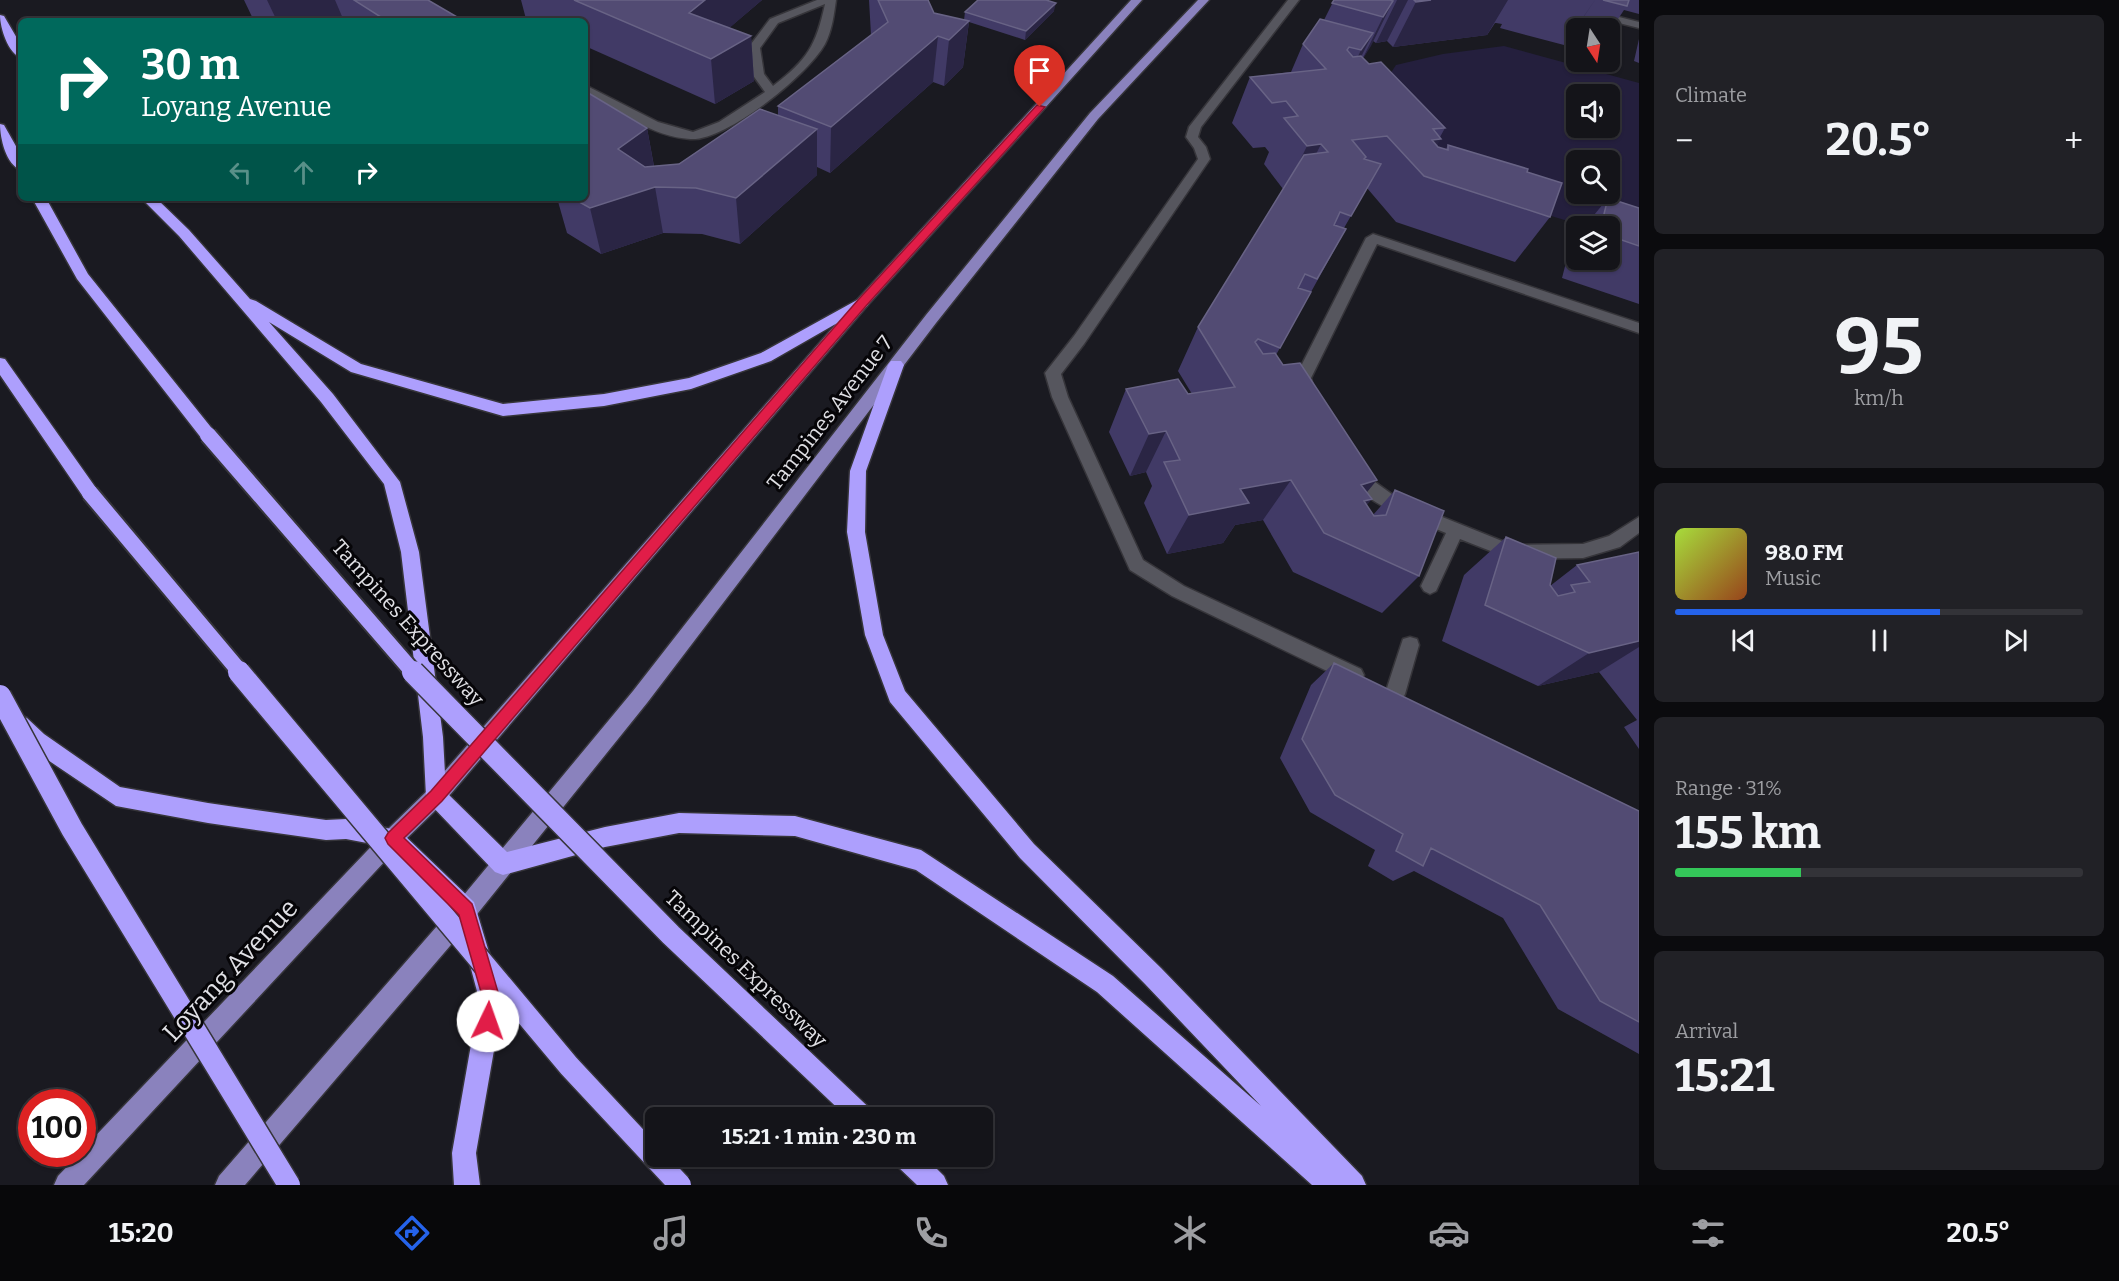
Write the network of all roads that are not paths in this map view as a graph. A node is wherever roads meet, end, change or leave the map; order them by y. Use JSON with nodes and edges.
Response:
{"nodes":[{"id":1,"x":826,"y":0,"type":"edge"},
{"id":2,"x":831,"y":0,"type":"edge"},
{"id":3,"x":1137,"y":0,"type":"edge"},
{"id":4,"x":1204,"y":0,"type":"edge"},
{"id":5,"x":1294,"y":0,"type":"edge"},
{"id":6,"x":1584,"y":11,"type":"dead end"},
{"id":7,"x":0,"y":18,"type":"edge"},
{"id":8,"x":1639,"y":25,"type":"edge"},
{"id":9,"x":18,"y":50,"type":"edge"},
{"id":10,"x":588,"y":91,"type":"edge"},
{"id":11,"x":772,"y":93,"type":"junction"},
{"id":12,"x":0,"y":128,"type":"edge"},
{"id":13,"x":18,"y":161,"type":"edge"},
{"id":14,"x":41,"y":201,"type":"edge"},
{"id":15,"x":151,"y":201,"type":"edge"},
{"id":16,"x":234,"y":293,"type":"junction"},
{"id":17,"x":862,"y":303,"type":"junction"},
{"id":18,"x":1639,"y":328,"type":"edge"},
{"id":19,"x":0,"y":363,"type":"edge"},
{"id":20,"x":896,"y":365,"type":"junction"},
{"id":21,"x":1310,"y":407,"type":"edge"},
{"id":22,"x":1341,"y":460,"type":"edge"},
{"id":23,"x":1639,"y":524,"type":"edge"},
{"id":24,"x":1456,"y":529,"type":"junction"},
{"id":25,"x":1430,"y":586,"type":"edge"},
{"id":26,"x":1410,"y":645,"type":"dead end"},
{"id":27,"x":1384,"y":689,"type":"junction"},
{"id":28,"x":0,"y":696,"type":"edge"},
{"id":29,"x":0,"y":703,"type":"edge"},
{"id":30,"x":1414,"y":703,"type":"edge"},
{"id":31,"x":436,"y":796,"type":"junction"},
{"id":32,"x":393,"y":838,"type":"junction"},
{"id":33,"x":503,"y":864,"type":"junction"},
{"id":34,"x":466,"y":910,"type":"junction"},
{"id":35,"x":852,"y":1107,"type":"edge"},
{"id":36,"x":916,"y":1167,"type":"edge"},
{"id":37,"x":67,"y":1185,"type":"edge"},
{"id":38,"x":228,"y":1185,"type":"edge"},
{"id":39,"x":289,"y":1185,"type":"edge"},
{"id":40,"x":467,"y":1185,"type":"edge"},
{"id":41,"x":680,"y":1185,"type":"edge"},
{"id":42,"x":935,"y":1185,"type":"edge"},
{"id":43,"x":1331,"y":1185,"type":"edge"},
{"id":44,"x":1353,"y":1185,"type":"edge"}],
"edges":[{"from":1,"to":11,"type":"lane"},
{"from":2,"to":11,"type":"lane"},
{"from":3,"to":17,"type":"main road","name":"Tampines Avenue 7"},
{"from":4,"to":20,"type":"main road","name":"Tampines Avenue 7"},
{"from":5,"to":27,"type":"lane"},
{"from":6,"to":8,"type":"lane"},
{"from":7,"to":9,"type":"highway"},
{"from":10,"to":11,"type":"lane"},
{"from":12,"to":13,"type":"highway"},
{"from":14,"to":35,"type":"highway","name":"Tampines Expressway","bridge":true},
{"from":15,"to":16,"type":"highway"},
{"from":16,"to":17,"type":"highway"},
{"from":16,"to":31,"type":"highway"},
{"from":17,"to":31,"type":"main road","name":"Tampines Avenue 7"},
{"from":18,"to":21,"type":"lane"},
{"from":19,"to":41,"type":"highway","bridge":true},
{"from":20,"to":33,"type":"main road","name":"Tampines Avenue 7"},
{"from":20,"to":44,"type":"highway"},
{"from":22,"to":24,"type":"lane"},
{"from":23,"to":24,"type":"lane"},
{"from":24,"to":25,"type":"lane"},
{"from":26,"to":27,"type":"lane"},
{"from":27,"to":30,"type":"lane"},
{"from":28,"to":39,"type":"highway","bridge":true},
{"from":29,"to":32,"type":"highway"},
{"from":31,"to":32,"type":"main road","name":"Loyang Avenue"},
{"from":31,"to":33,"type":"highway"},
{"from":32,"to":34,"type":"highway"},
{"from":32,"to":37,"type":"main road","name":"Loyang Avenue"},
{"from":33,"to":34,"type":"main road"},
{"from":33,"to":43,"type":"highway"},
{"from":34,"to":38,"type":"main road"},
{"from":34,"to":40,"type":"highway"},
{"from":36,"to":42,"type":"highway"}]}
